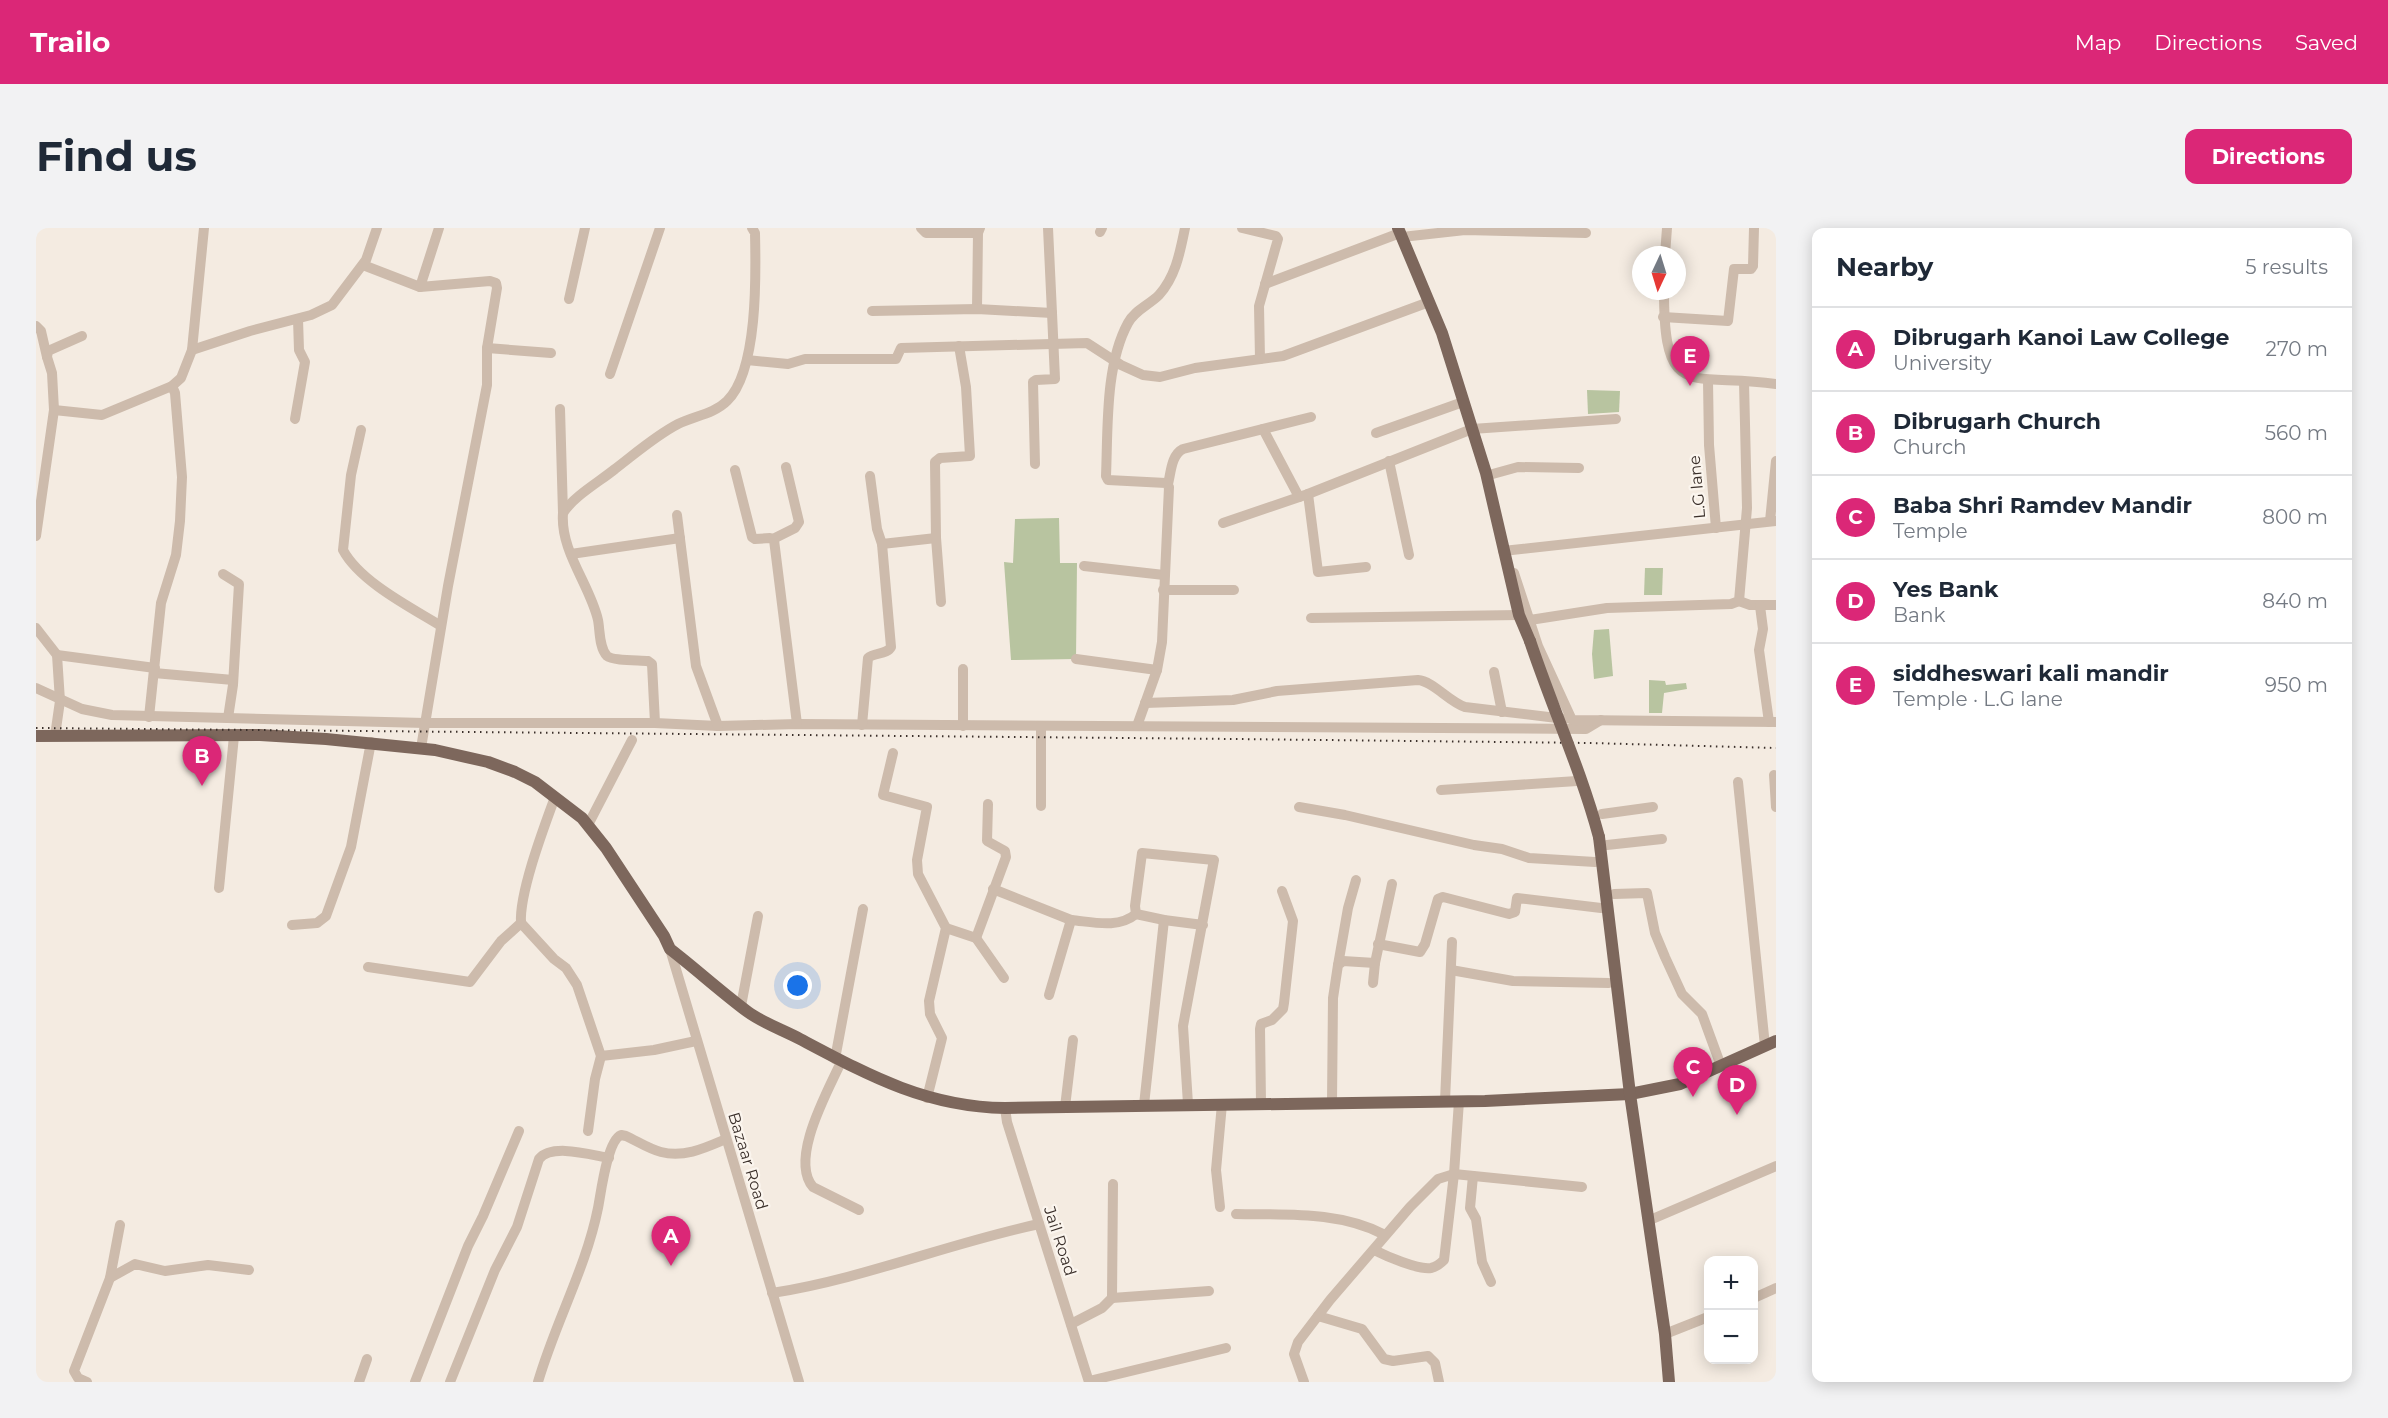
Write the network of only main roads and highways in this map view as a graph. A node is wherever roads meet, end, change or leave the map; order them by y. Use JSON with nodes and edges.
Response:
{"nodes":[{"id":1,"x":1400,"y":233,"type":"edge"},
{"id":2,"x":36,"y":736,"type":"edge"},
{"id":3,"x":1771,"y":1043,"type":"edge"},
{"id":4,"x":1630,"y":1094,"type":"junction"},
{"id":5,"x":1668,"y":1382,"type":"edge"}],
"edges":[{"from":1,"to":4,"type":"main road","bridge":true},
{"from":2,"to":4,"type":"main road"},
{"from":3,"to":4,"type":"main road"},
{"from":4,"to":5,"type":"main road"}]}
